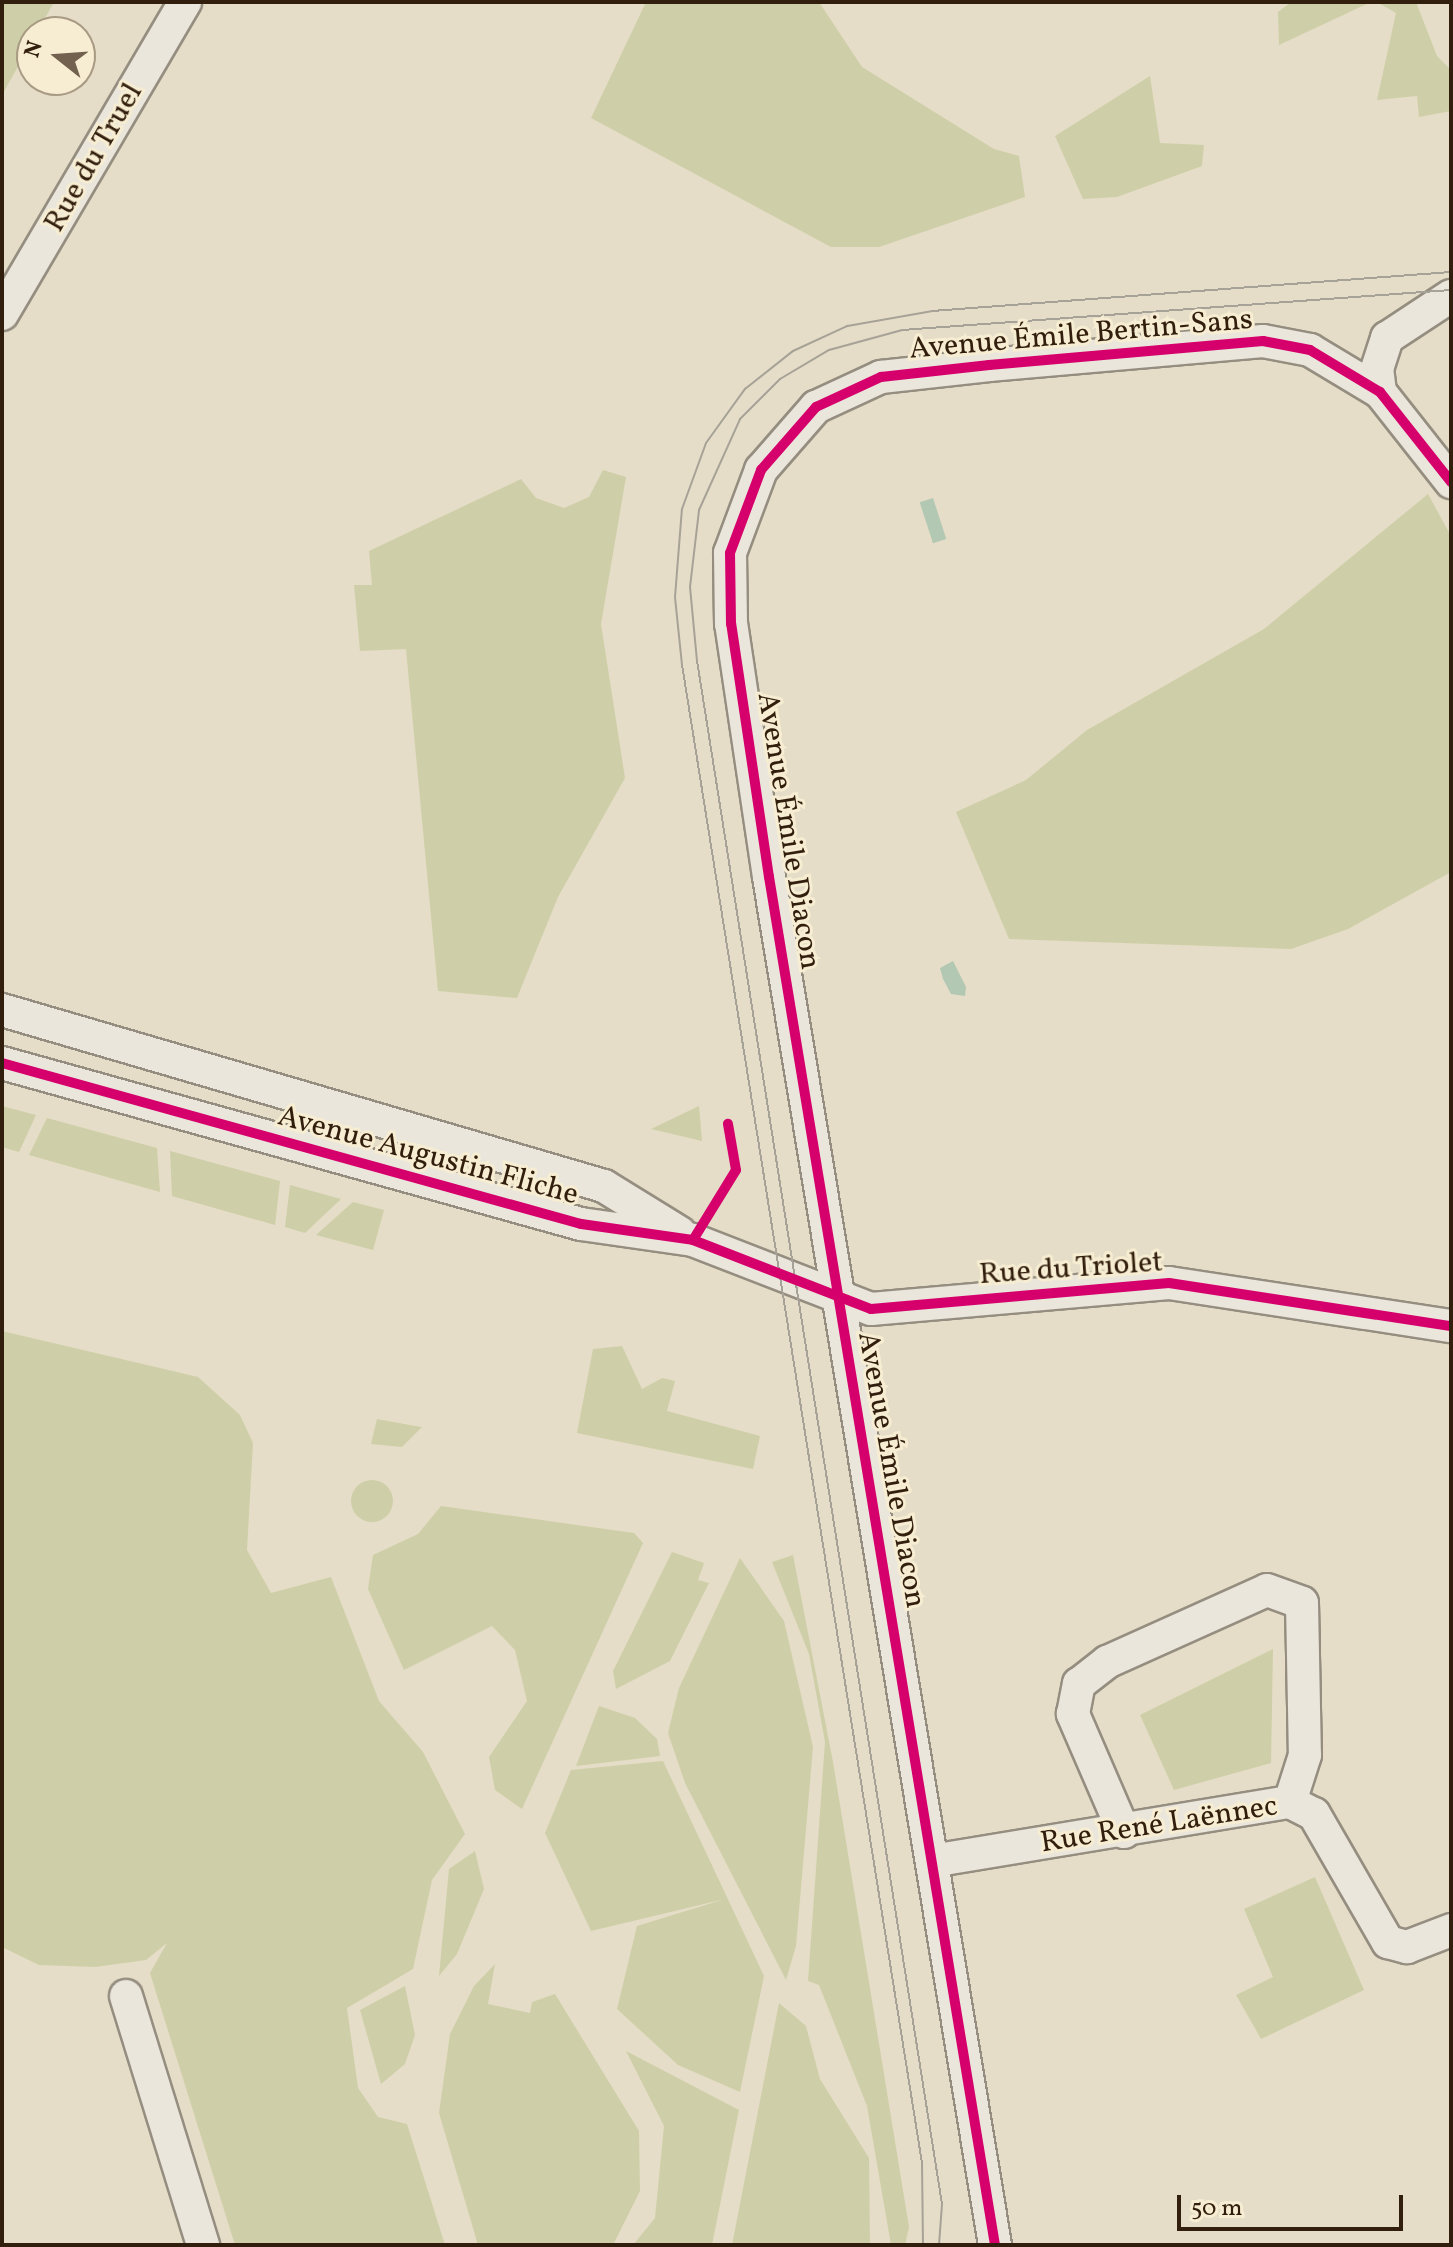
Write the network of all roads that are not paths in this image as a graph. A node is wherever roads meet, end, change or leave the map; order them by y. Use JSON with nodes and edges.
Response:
{"nodes":[{"id":1,"x":185,"y":2,"type":"edge"},
{"id":2,"x":1451,"y":296,"type":"edge"},
{"id":3,"x":2,"y":314,"type":"edge"},
{"id":4,"x":1380,"y":392,"type":"junction"},
{"id":5,"x":761,"y":470,"type":"joint"},
{"id":6,"x":1451,"y":482,"type":"edge"},
{"id":7,"x":2,"y":1010,"type":"edge"},
{"id":8,"x":2,"y":1063,"type":"edge"},
{"id":9,"x":693,"y":1240,"type":"junction"},
{"id":10,"x":838,"y":1298,"type":"junction"},
{"id":11,"x":1451,"y":1326,"type":"edge"},
{"id":12,"x":1290,"y":1802,"type":"junction"},
{"id":13,"x":1124,"y":1832,"type":"junction"},
{"id":14,"x":932,"y":1861,"type":"junction"},
{"id":15,"x":1451,"y":1930,"type":"edge"},
{"id":16,"x":126,"y":1996,"type":"dead end"},
{"id":17,"x":982,"y":2192,"type":"junction"},
{"id":18,"x":203,"y":2245,"type":"edge"},
{"id":19,"x":979,"y":2245,"type":"edge"},
{"id":20,"x":995,"y":2245,"type":"edge"}],
"edges":[{"from":1,"to":3,"type":"street","name":"Rue du Truel"},
{"from":2,"to":4,"type":"street"},
{"from":4,"to":5,"type":"street","name":"Avenue Émile Bertin-Sans"},
{"from":4,"to":6,"type":"street"},
{"from":5,"to":10,"type":"street","name":"Avenue Émile Diacon"},
{"from":7,"to":9,"type":"street","name":"Avenue Augustin Fliche"},
{"from":8,"to":9,"type":"street","name":"Avenue Augustin Fliche"},
{"from":9,"to":10,"type":"street","name":"Avenue Augustin Fliche"},
{"from":10,"to":11,"type":"street","name":"Rue du Triolet"},
{"from":10,"to":14,"type":"street","name":"Avenue Émile Diacon"},
{"from":12,"to":13,"type":"street","name":"Rue René Laënnec"},
{"from":12,"to":13,"type":"street"},
{"from":12,"to":15,"type":"street","name":"Rue René Laënnec"},
{"from":13,"to":14,"type":"street","name":"Rue René Laënnec"},
{"from":14,"to":17,"type":"street","name":"Avenue Émile Diacon"},
{"from":16,"to":18,"type":"street"},
{"from":17,"to":19,"type":"street","name":"Avenue Émile Diacon"},
{"from":17,"to":20,"type":"street","name":"Avenue Émile Diacon"}]}
